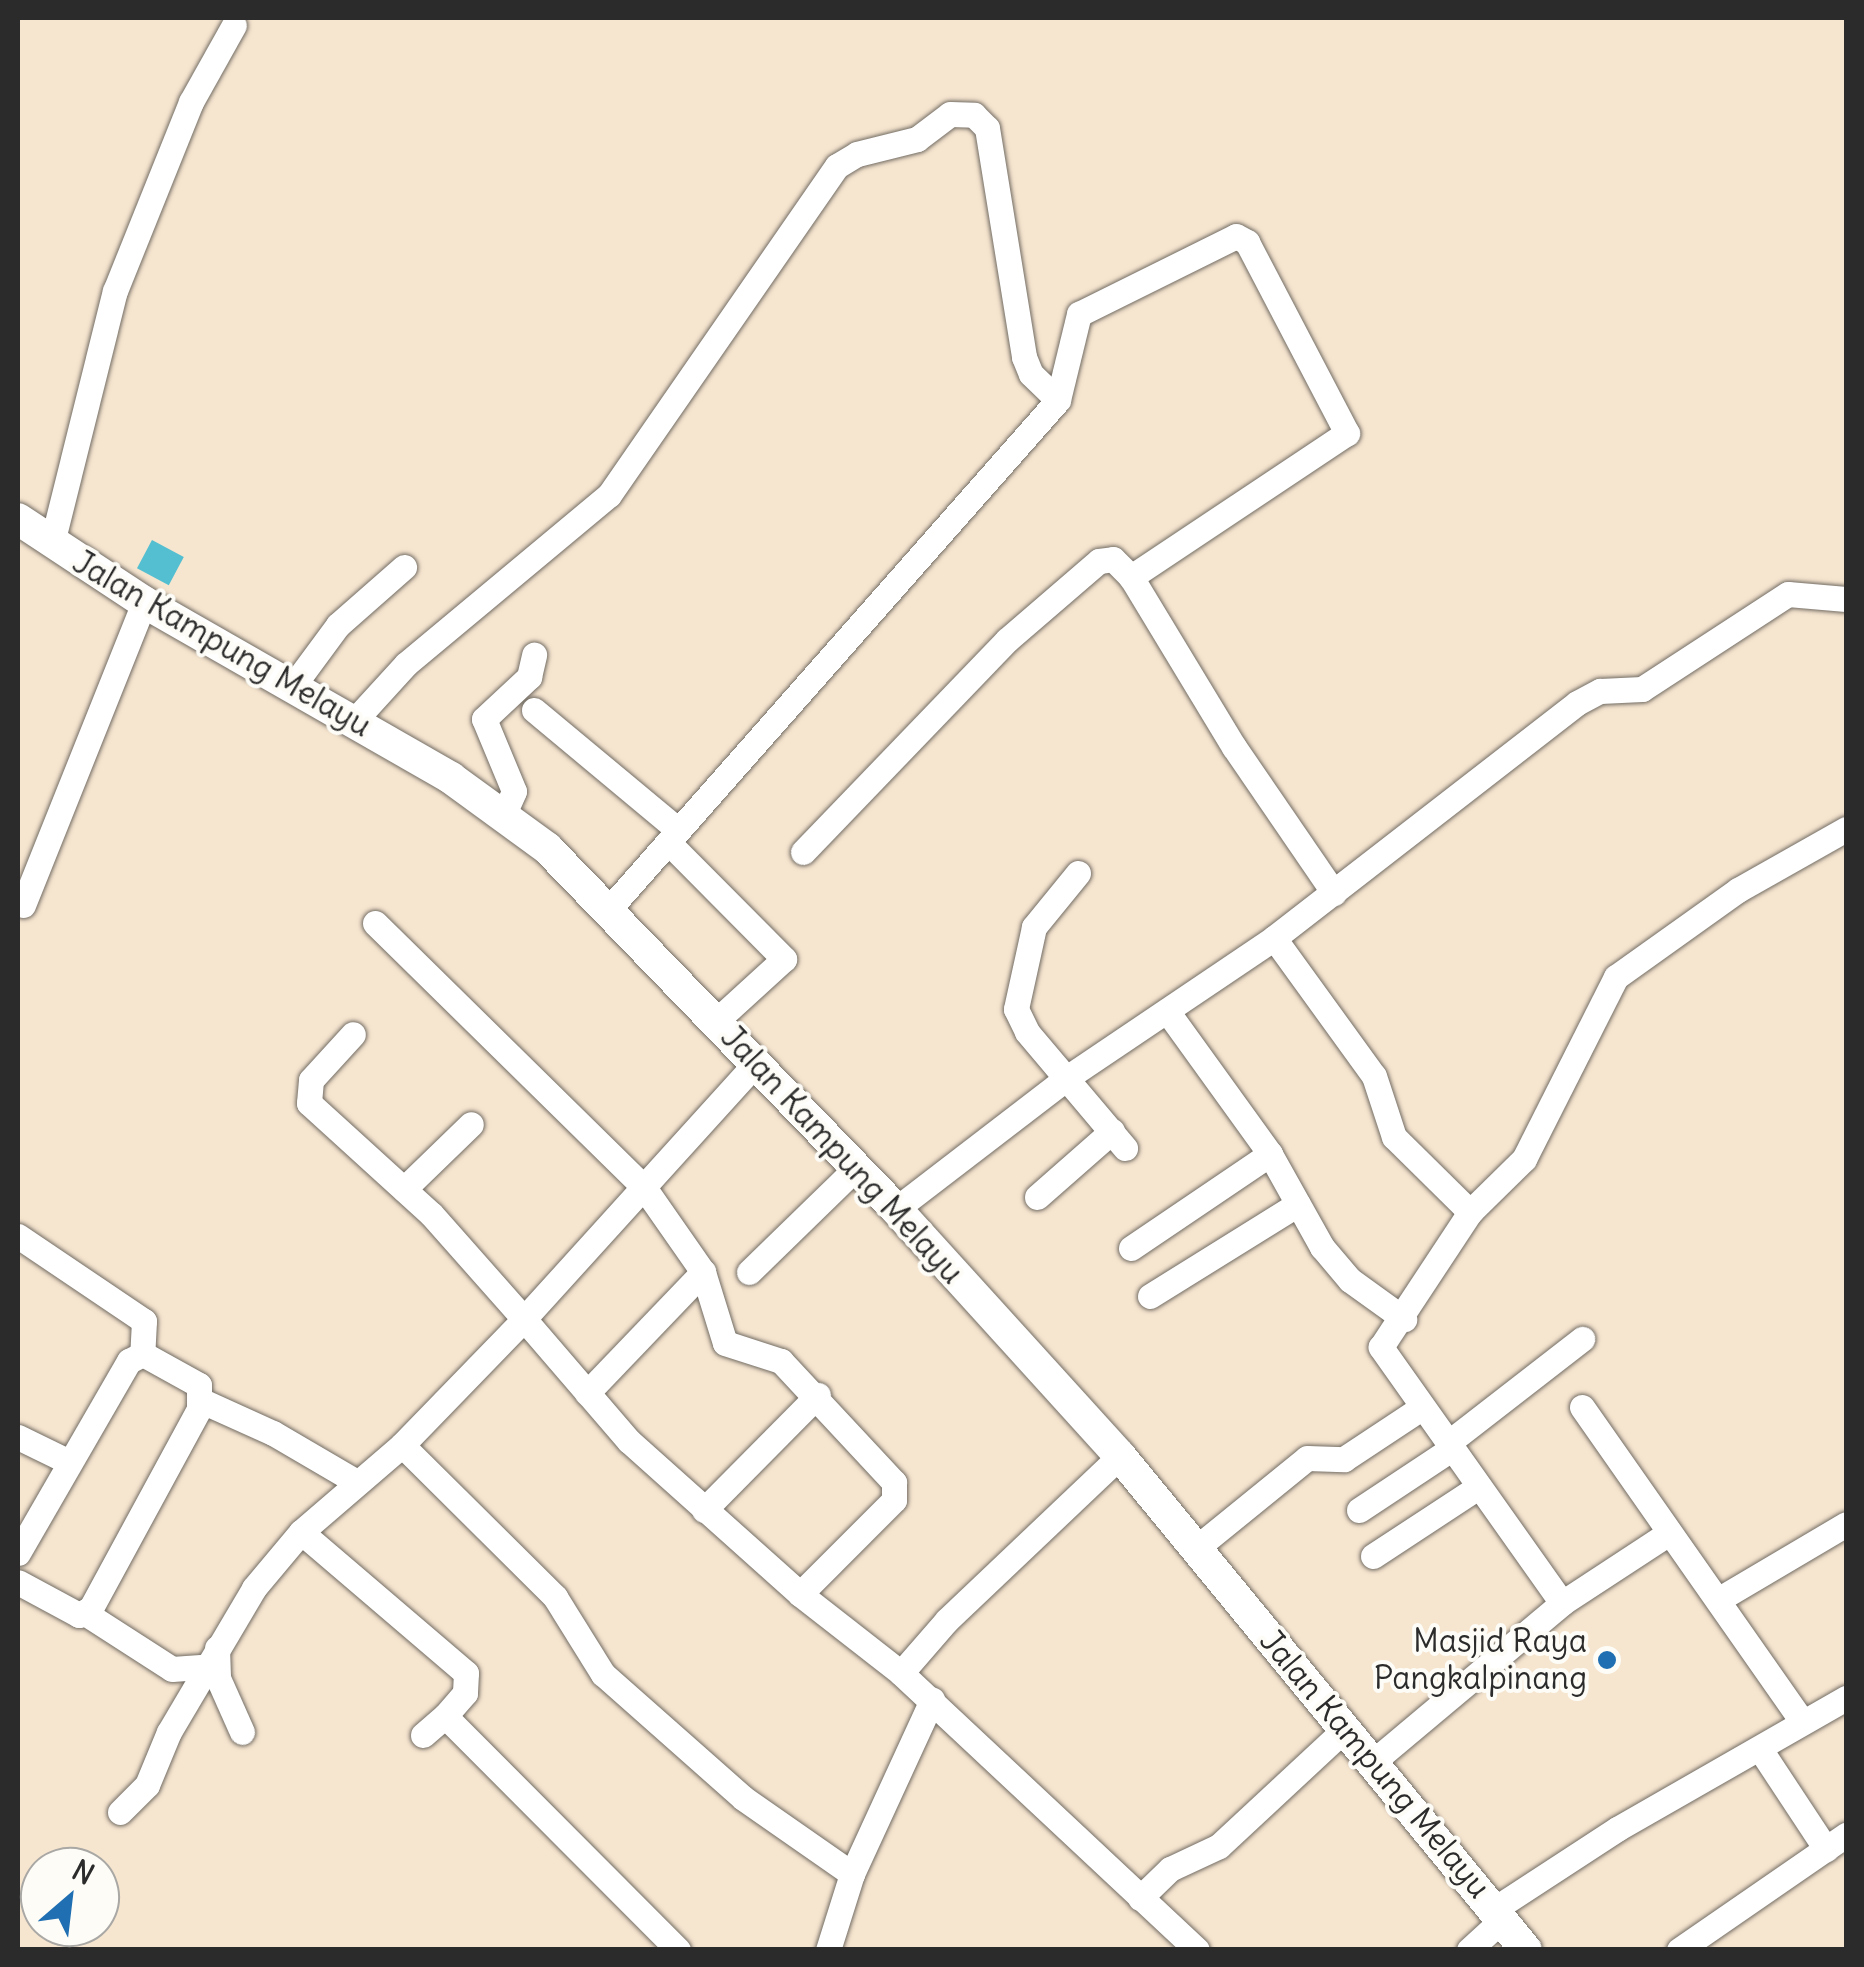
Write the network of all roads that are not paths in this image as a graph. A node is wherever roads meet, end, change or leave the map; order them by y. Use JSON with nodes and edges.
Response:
{"nodes":[{"id":1,"x":234,"y":25,"type":"dead end"},
{"id":2,"x":1058,"y":400,"type":"junction"},
{"id":3,"x":18,"y":519,"type":"edge"},
{"id":4,"x":52,"y":543,"type":"junction"},
{"id":5,"x":404,"y":567,"type":"dead end"},
{"id":6,"x":1131,"y":576,"type":"junction"},
{"id":7,"x":1846,"y":598,"type":"edge"},
{"id":8,"x":144,"y":602,"type":"junction"},
{"id":9,"x":534,"y":655,"type":"dead end"},
{"id":10,"x":293,"y":686,"type":"junction"},
{"id":11,"x":534,"y":710,"type":"dead end"},
{"id":12,"x":354,"y":721,"type":"junction"},
{"id":13,"x":503,"y":816,"type":"junction"},
{"id":14,"x":1846,"y":829,"type":"edge"},
{"id":15,"x":673,"y":836,"type":"junction"},
{"id":16,"x":803,"y":852,"type":"dead end"},
{"id":17,"x":1078,"y":872,"type":"dead end"},
{"id":18,"x":1334,"y":893,"type":"junction"},
{"id":19,"x":23,"y":905,"type":"dead end"},
{"id":20,"x":609,"y":909,"type":"junction"},
{"id":21,"x":375,"y":923,"type":"dead end"},
{"id":22,"x":1274,"y":938,"type":"junction"},
{"id":23,"x":1167,"y":1011,"type":"junction"},
{"id":24,"x":716,"y":1022,"type":"junction"},
{"id":25,"x":354,"y":1034,"type":"dead end"},
{"id":26,"x":755,"y":1064,"type":"junction"},
{"id":27,"x":1068,"y":1078,"type":"junction"},
{"id":28,"x":471,"y":1124,"type":"dead end"},
{"id":29,"x":1270,"y":1154,"type":"junction"},
{"id":30,"x":856,"y":1168,"type":"junction"},
{"id":31,"x":644,"y":1186,"type":"junction"},
{"id":32,"x":404,"y":1188,"type":"junction"},
{"id":33,"x":1037,"y":1197,"type":"dead end"},
{"id":34,"x":1298,"y":1204,"type":"junction"},
{"id":35,"x":896,"y":1210,"type":"junction"},
{"id":36,"x":1470,"y":1212,"type":"junction"},
{"id":37,"x":18,"y":1236,"type":"edge"},
{"id":38,"x":1132,"y":1248,"type":"dead end"},
{"id":39,"x":703,"y":1272,"type":"junction"},
{"id":40,"x":748,"y":1272,"type":"dead end"},
{"id":41,"x":1150,"y":1296,"type":"dead end"},
{"id":42,"x":524,"y":1319,"type":"junction"},
{"id":43,"x":1404,"y":1319,"type":"junction"},
{"id":44,"x":1582,"y":1338,"type":"dead end"},
{"id":45,"x":142,"y":1354,"type":"junction"},
{"id":46,"x":586,"y":1392,"type":"junction"},
{"id":47,"x":818,"y":1395,"type":"junction"},
{"id":48,"x":202,"y":1401,"type":"junction"},
{"id":49,"x":1582,"y":1407,"type":"dead end"},
{"id":50,"x":1421,"y":1408,"type":"junction"},
{"id":51,"x":18,"y":1437,"type":"edge"},
{"id":52,"x":402,"y":1446,"type":"junction"},
{"id":53,"x":1449,"y":1446,"type":"junction"},
{"id":54,"x":1120,"y":1456,"type":"junction"},
{"id":55,"x":68,"y":1462,"type":"junction"},
{"id":56,"x":357,"y":1482,"type":"junction"},
{"id":57,"x":1478,"y":1488,"type":"junction"},
{"id":58,"x":704,"y":1510,"type":"junction"},
{"id":59,"x":1359,"y":1510,"type":"dead end"},
{"id":60,"x":1846,"y":1524,"type":"edge"},
{"id":61,"x":302,"y":1532,"type":"junction"},
{"id":62,"x":1669,"y":1533,"type":"junction"},
{"id":63,"x":20,"y":1542,"type":"edge"},
{"id":64,"x":1195,"y":1549,"type":"junction"},
{"id":65,"x":1374,"y":1556,"type":"dead end"},
{"id":66,"x":18,"y":1582,"type":"edge"},
{"id":67,"x":800,"y":1594,"type":"junction"},
{"id":68,"x":1721,"y":1598,"type":"junction"},
{"id":69,"x":1562,"y":1603,"type":"junction"},
{"id":70,"x":85,"y":1614,"type":"junction"},
{"id":71,"x":218,"y":1644,"type":"junction"},
{"id":72,"x":204,"y":1668,"type":"junction"},
{"id":73,"x":902,"y":1672,"type":"junction"},
{"id":74,"x":1846,"y":1698,"type":"edge"},
{"id":75,"x":932,"y":1700,"type":"junction"},
{"id":76,"x":445,"y":1716,"type":"junction"},
{"id":77,"x":1802,"y":1721,"type":"junction"},
{"id":78,"x":1345,"y":1729,"type":"junction"},
{"id":79,"x":242,"y":1732,"type":"dead end"},
{"id":80,"x":423,"y":1735,"type":"dead end"},
{"id":81,"x":1760,"y":1749,"type":"junction"},
{"id":82,"x":1374,"y":1761,"type":"junction"},
{"id":83,"x":120,"y":1812,"type":"dead end"},
{"id":84,"x":1836,"y":1842,"type":"edge"},
{"id":85,"x":852,"y":1874,"type":"junction"},
{"id":86,"x":1140,"y":1898,"type":"junction"},
{"id":87,"x":1500,"y":1913,"type":"junction"},
{"id":88,"x":678,"y":1950,"type":"edge"},
{"id":89,"x":828,"y":1950,"type":"edge"},
{"id":90,"x":1197,"y":1950,"type":"edge"},
{"id":91,"x":1469,"y":1950,"type":"edge"},
{"id":92,"x":1526,"y":1950,"type":"edge"},
{"id":93,"x":1678,"y":1950,"type":"edge"}],
"edges":[{"from":1,"to":4,"type":"street"},
{"from":2,"to":6,"type":"street"},
{"from":2,"to":12,"type":"street"},
{"from":2,"to":15,"type":"street"},
{"from":3,"to":4,"type":"main road","name":"Jalan Kampung Melayu"},
{"from":4,"to":8,"type":"main road","name":"Jalan Kampung Melayu"},
{"from":5,"to":10,"type":"street"},
{"from":6,"to":16,"type":"street"},
{"from":6,"to":18,"type":"street"},
{"from":7,"to":18,"type":"street"},
{"from":8,"to":10,"type":"main road","name":"Jalan Kampung Melayu"},
{"from":8,"to":19,"type":"street"},
{"from":9,"to":13,"type":"street"},
{"from":10,"to":12,"type":"main road","name":"Jalan Kampung Melayu"},
{"from":11,"to":15,"type":"street"},
{"from":12,"to":13,"type":"main road","name":"Jalan Kampung Melayu"},
{"from":13,"to":20,"type":"main road","name":"Jalan Kampung Melayu"},
{"from":14,"to":36,"type":"street"},
{"from":15,"to":20,"type":"street"},
{"from":15,"to":24,"type":"street"},
{"from":17,"to":27,"type":"street"},
{"from":18,"to":22,"type":"street"},
{"from":20,"to":24,"type":"main road","name":"Jalan Kampung Melayu"},
{"from":21,"to":31,"type":"street"},
{"from":22,"to":23,"type":"street"},
{"from":22,"to":36,"type":"street"},
{"from":23,"to":27,"type":"street"},
{"from":23,"to":29,"type":"street"},
{"from":24,"to":26,"type":"main road","name":"Jalan Kampung Melayu"},
{"from":25,"to":32,"type":"street"},
{"from":26,"to":30,"type":"main road","name":"Jalan Kampung Melayu"},
{"from":26,"to":31,"type":"street"},
{"from":27,"to":33,"type":"street"},
{"from":27,"to":35,"type":"street"},
{"from":28,"to":32,"type":"street"},
{"from":29,"to":34,"type":"street"},
{"from":29,"to":38,"type":"street"},
{"from":30,"to":35,"type":"main road","name":"Jalan Kampung Melayu"},
{"from":30,"to":40,"type":"street"},
{"from":31,"to":39,"type":"street"},
{"from":31,"to":42,"type":"street"},
{"from":32,"to":42,"type":"street"},
{"from":34,"to":41,"type":"street"},
{"from":34,"to":43,"type":"street"},
{"from":35,"to":54,"type":"main road","name":"Jalan Kampung Melayu"},
{"from":36,"to":43,"type":"street"},
{"from":37,"to":45,"type":"street"},
{"from":39,"to":46,"type":"street"},
{"from":39,"to":47,"type":"street"},
{"from":42,"to":46,"type":"street"},
{"from":42,"to":52,"type":"street"},
{"from":43,"to":50,"type":"street"},
{"from":44,"to":53,"type":"street"},
{"from":45,"to":48,"type":"street"},
{"from":45,"to":55,"type":"street"},
{"from":46,"to":58,"type":"street"},
{"from":47,"to":58,"type":"street"},
{"from":47,"to":67,"type":"street"},
{"from":48,"to":56,"type":"street"},
{"from":48,"to":70,"type":"street"},
{"from":49,"to":62,"type":"street"},
{"from":50,"to":53,"type":"street"},
{"from":50,"to":64,"type":"street"},
{"from":51,"to":55,"type":"street"},
{"from":52,"to":56,"type":"street"},
{"from":52,"to":85,"type":"street"},
{"from":53,"to":57,"type":"street"},
{"from":53,"to":59,"type":"street"},
{"from":54,"to":64,"type":"main road","name":"Jalan Kampung Melayu"},
{"from":54,"to":73,"type":"street"},
{"from":55,"to":63,"type":"street"},
{"from":56,"to":61,"type":"street"},
{"from":57,"to":65,"type":"street"},
{"from":57,"to":69,"type":"street"},
{"from":58,"to":67,"type":"street"},
{"from":60,"to":68,"type":"street"},
{"from":61,"to":71,"type":"street"},
{"from":61,"to":76,"type":"street"},
{"from":62,"to":68,"type":"street"},
{"from":62,"to":69,"type":"street"},
{"from":64,"to":78,"type":"main road","name":"Jalan Kampung Melayu"},
{"from":66,"to":70,"type":"street"},
{"from":67,"to":73,"type":"street"},
{"from":68,"to":77,"type":"street"},
{"from":69,"to":82,"type":"street"},
{"from":70,"to":72,"type":"street"},
{"from":71,"to":72,"type":"street"},
{"from":71,"to":79,"type":"street"},
{"from":72,"to":83,"type":"street"},
{"from":73,"to":75,"type":"street"},
{"from":74,"to":77,"type":"street"},
{"from":75,"to":85,"type":"street"},
{"from":75,"to":86,"type":"street"},
{"from":76,"to":80,"type":"street"},
{"from":76,"to":88,"type":"street"},
{"from":77,"to":81,"type":"street"},
{"from":78,"to":82,"type":"main road","name":"Jalan Kampung Melayu"},
{"from":78,"to":86,"type":"street"},
{"from":81,"to":84,"type":"street"},
{"from":81,"to":87,"type":"street"},
{"from":82,"to":87,"type":"main road","name":"Jalan Kampung Melayu"},
{"from":84,"to":93,"type":"street"},
{"from":85,"to":89,"type":"street"},
{"from":86,"to":90,"type":"street"},
{"from":87,"to":91,"type":"street"},
{"from":87,"to":92,"type":"main road","name":"Jalan Kampung Melayu"}]}
